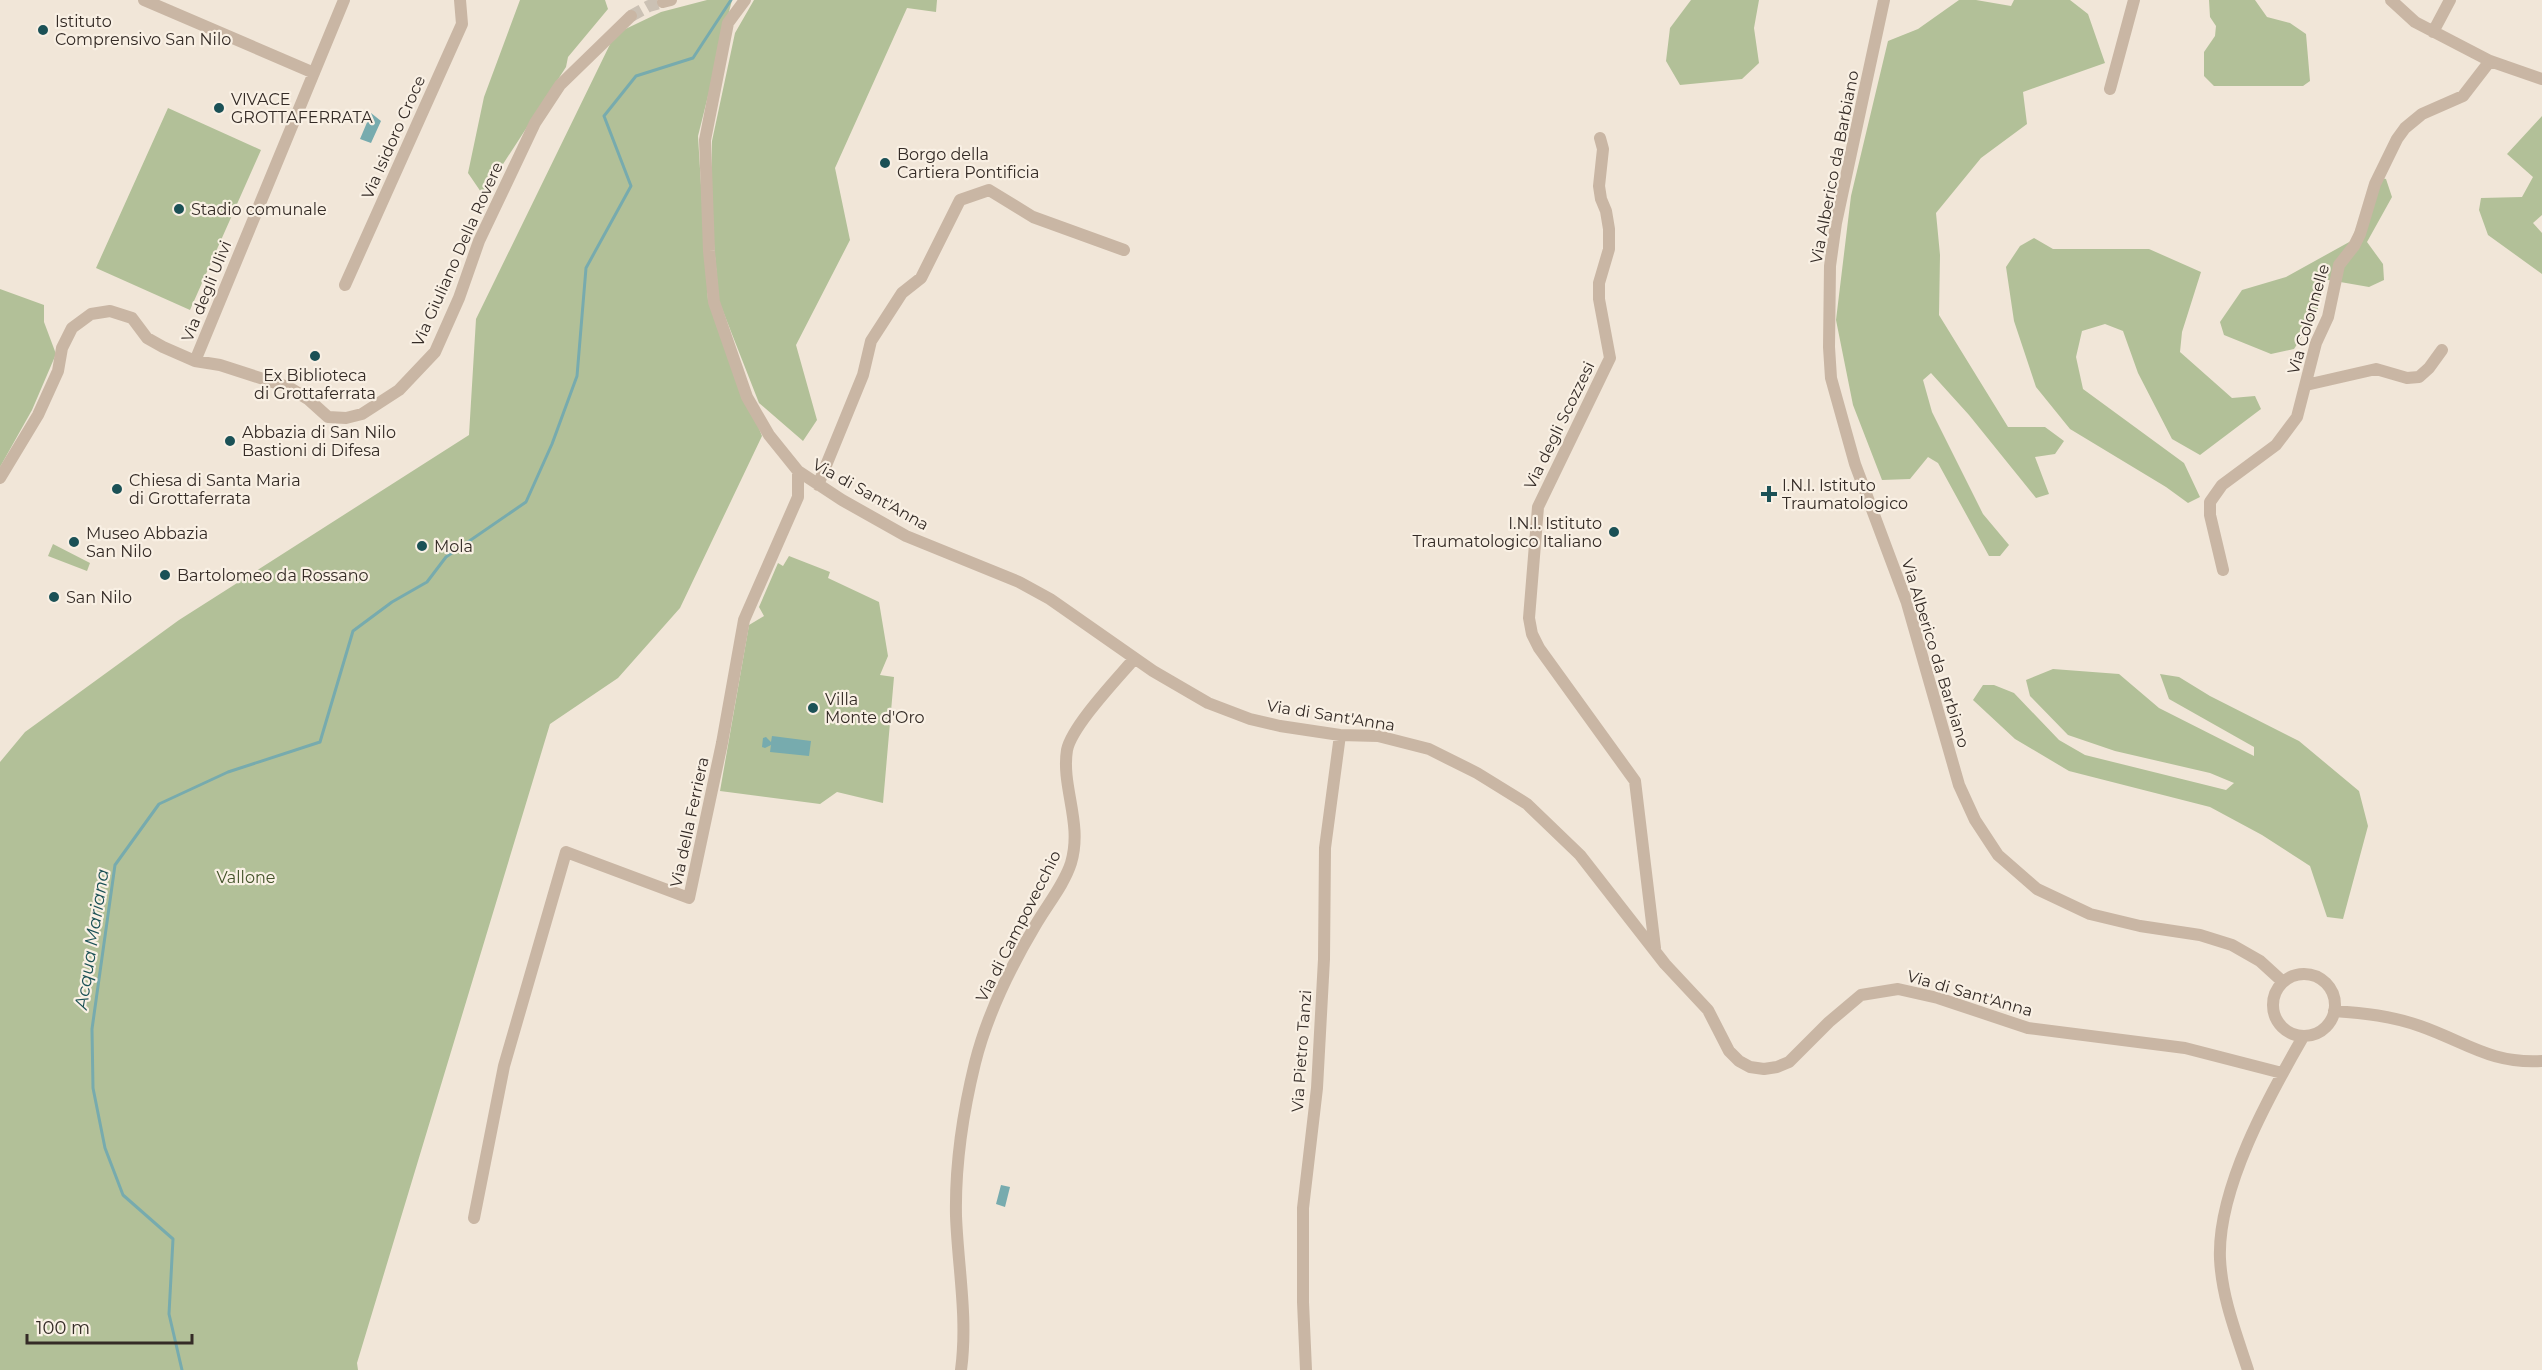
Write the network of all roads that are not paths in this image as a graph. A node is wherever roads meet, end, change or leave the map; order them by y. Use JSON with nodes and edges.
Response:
{"nodes":[{"id":1,"x":144,"y":0,"type":"edge"},
{"id":2,"x":344,"y":0,"type":"edge"},
{"id":3,"x":460,"y":0,"type":"edge"},
{"id":4,"x":745,"y":0,"type":"edge"},
{"id":5,"x":1884,"y":0,"type":"edge"},
{"id":6,"x":2133,"y":0,"type":"edge"},
{"id":7,"x":2391,"y":0,"type":"edge"},
{"id":8,"x":2450,"y":0,"type":"edge"},
{"id":9,"x":160,"y":3,"type":"edge"},
{"id":10,"x":631,"y":16,"type":"tunnel mouth"},
{"id":11,"x":2433,"y":32,"type":"junction"},
{"id":12,"x":2490,"y":61,"type":"junction"},
{"id":13,"x":314,"y":73,"type":"junction"},
{"id":14,"x":2542,"y":79,"type":"edge"},
{"id":15,"x":2110,"y":89,"type":"dead end"},
{"id":16,"x":1600,"y":138,"type":"dead end"},
{"id":17,"x":1124,"y":250,"type":"dead end"},
{"id":18,"x":345,"y":285,"type":"dead end"},
{"id":19,"x":2442,"y":350,"type":"dead end"},
{"id":20,"x":195,"y":361,"type":"junction"},
{"id":21,"x":2306,"y":385,"type":"junction"},
{"id":22,"x":798,"y":471,"type":"junction"},
{"id":23,"x":0,"y":478,"type":"edge"},
{"id":24,"x":818,"y":484,"type":"junction"},
{"id":25,"x":2223,"y":570,"type":"dead end"},
{"id":26,"x":1134,"y":658,"type":"junction"},
{"id":27,"x":1340,"y":735,"type":"junction"},
{"id":28,"x":1656,"y":949,"type":"junction"},
{"id":29,"x":2283,"y":982,"type":"junction"},
{"id":30,"x":2334,"y":1011,"type":"junction"},
{"id":31,"x":2303,"y":1036,"type":"junction"},
{"id":32,"x":2542,"y":1061,"type":"edge"},
{"id":33,"x":2282,"y":1073,"type":"junction"},
{"id":34,"x":474,"y":1218,"type":"dead end"},
{"id":35,"x":961,"y":1370,"type":"edge"},
{"id":36,"x":1306,"y":1370,"type":"edge"},
{"id":37,"x":2248,"y":1370,"type":"edge"}],
"edges":[{"from":1,"to":9,"type":"street"},
{"from":2,"to":13,"type":"street","name":"Via degli Ulivi"},
{"from":3,"to":18,"type":"street","name":"Via Isidoro Croce"},
{"from":4,"to":22,"type":"street","name":"Via di Sant'Anna"},
{"from":5,"to":29,"type":"street","name":"Via Alberico da Barbiano"},
{"from":6,"to":15,"type":"street"},
{"from":7,"to":11,"type":"street"},
{"from":8,"to":11,"type":"street"},
{"from":9,"to":13,"type":"street"},
{"from":10,"to":20,"type":"street","name":"Via Giuliano Della Rovere"},
{"from":11,"to":12,"type":"street"},
{"from":12,"to":14,"type":"street"},
{"from":12,"to":21,"type":"street","name":"Via Colonnelle"},
{"from":13,"to":20,"type":"street","name":"Via degli Ulivi"},
{"from":16,"to":28,"type":"street","name":"Via degli Scozzesi"},
{"from":17,"to":24,"type":"street"},
{"from":19,"to":21,"type":"street"},
{"from":20,"to":23,"type":"street"},
{"from":21,"to":25,"type":"street","name":"Via Colonnelle"},
{"from":22,"to":24,"type":"street","name":"Via di Sant'Anna"},
{"from":22,"to":34,"type":"street","name":"Via della Ferriera"},
{"from":24,"to":26,"type":"street","name":"Via di Sant'Anna"},
{"from":26,"to":27,"type":"street","name":"Via di Sant'Anna"},
{"from":26,"to":35,"type":"street","name":"Via di Campovecchio"},
{"from":27,"to":28,"type":"street","name":"Via di Sant'Anna"},
{"from":27,"to":36,"type":"street","name":"Via Pietro Tanzi"},
{"from":28,"to":33,"type":"street","name":"Via di Sant'Anna"},
{"from":29,"to":30,"type":"street"},
{"from":29,"to":31,"type":"street"},
{"from":30,"to":31,"type":"street"},
{"from":30,"to":32,"type":"street"},
{"from":31,"to":33,"type":"street"},
{"from":33,"to":37,"type":"street"}]}
